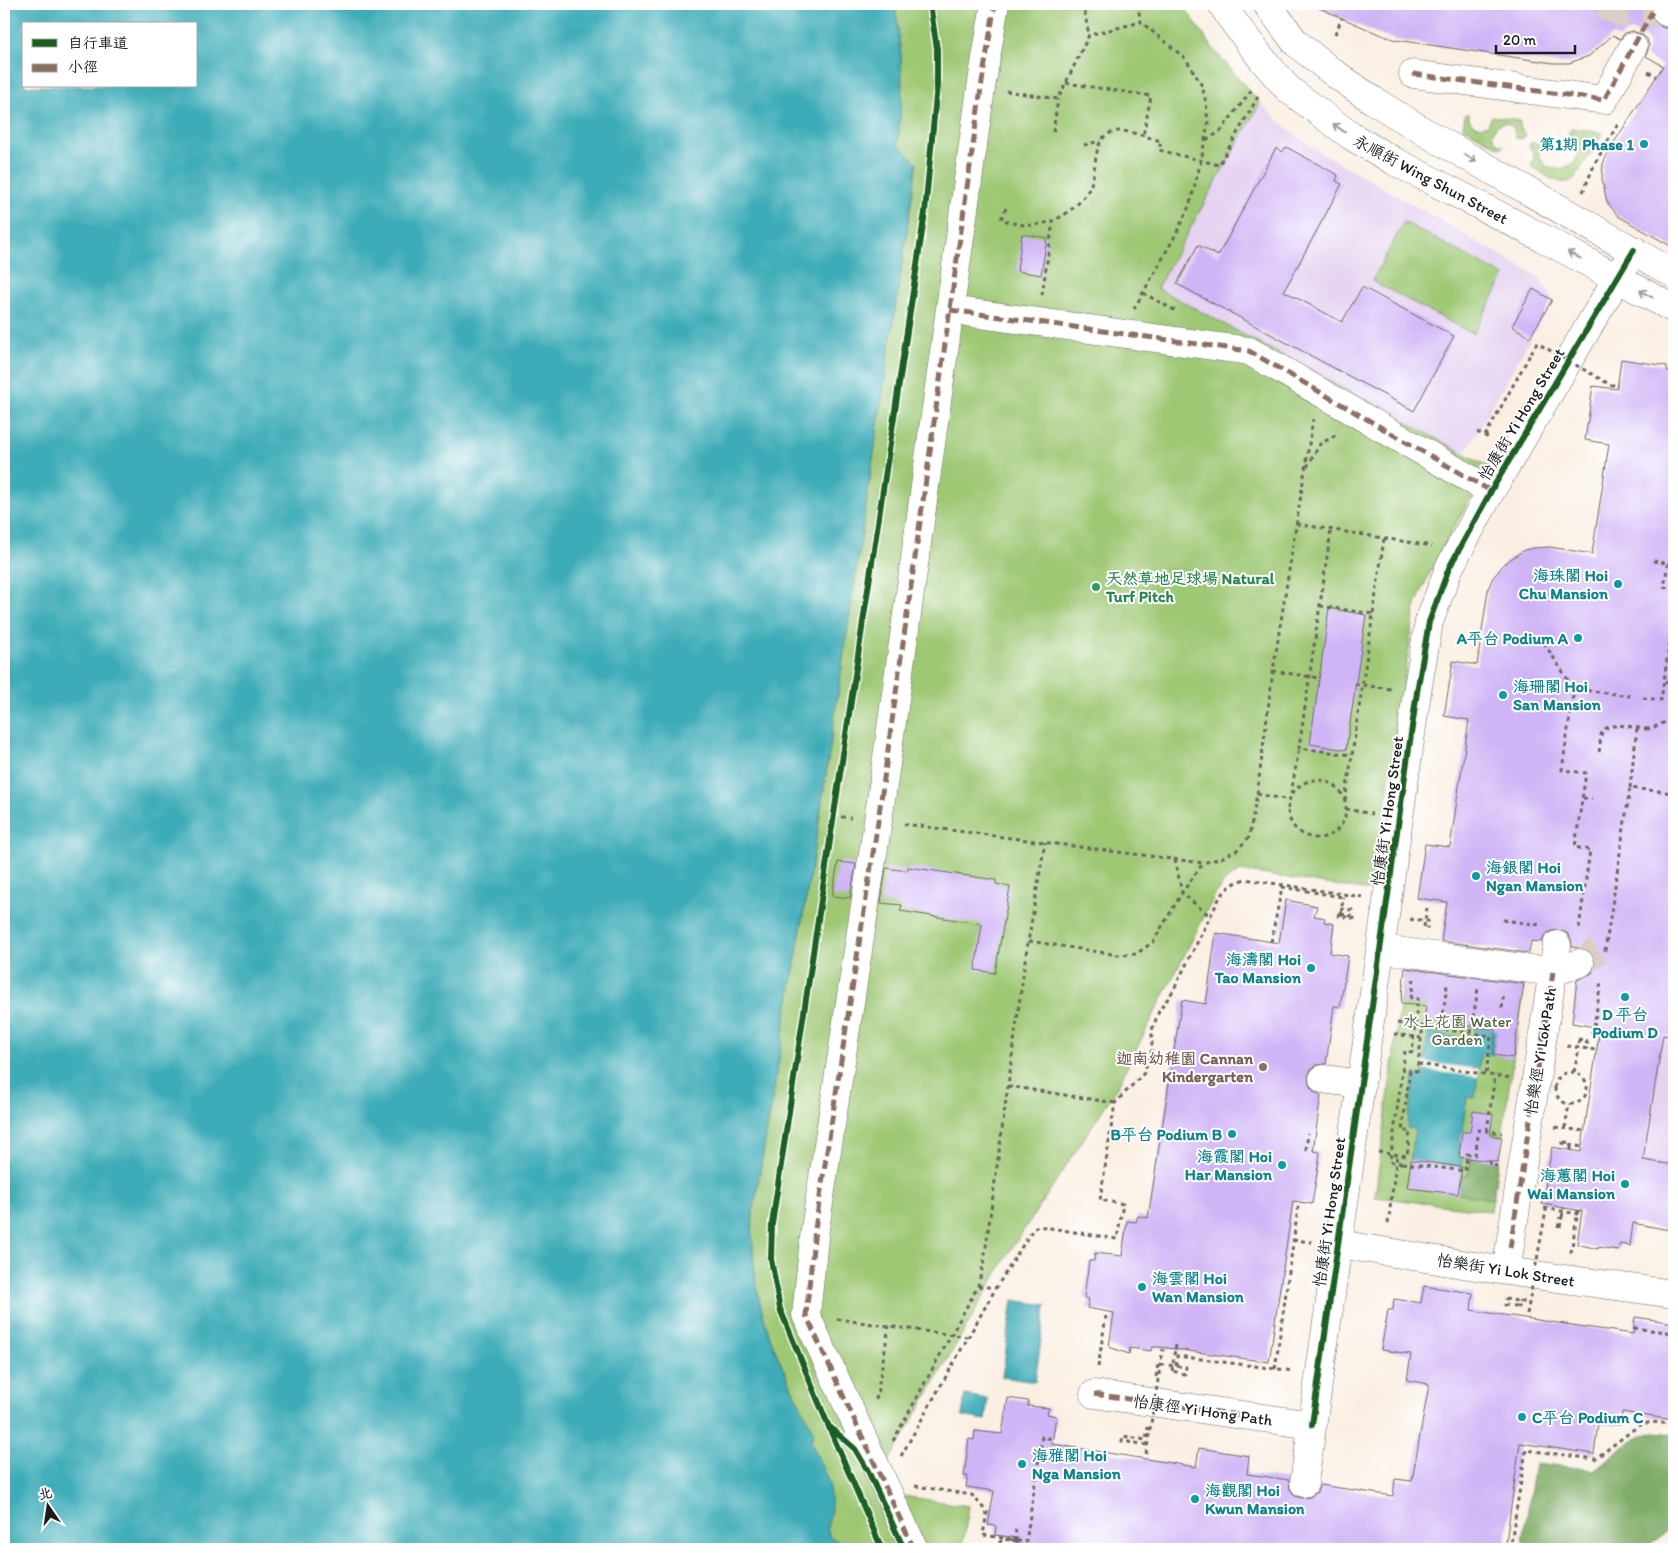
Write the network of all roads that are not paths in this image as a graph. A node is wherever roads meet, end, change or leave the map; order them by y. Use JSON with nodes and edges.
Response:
{"nodes":[{"id":1,"x":995,"y":4,"type":"edge"},
{"id":2,"x":1222,"y":4,"type":"edge"},
{"id":3,"x":1266,"y":4,"type":"edge"},
{"id":4,"x":1633,"y":47,"type":"dead end"},
{"id":5,"x":1413,"y":74,"type":"dead end"},
{"id":6,"x":1634,"y":250,"type":"junction"},
{"id":7,"x":1674,"y":274,"type":"edge"},
{"id":8,"x":1617,"y":278,"type":"junction"},
{"id":9,"x":1674,"y":309,"type":"edge"},
{"id":10,"x":950,"y":310,"type":"junction"},
{"id":11,"x":1491,"y":491,"type":"junction"},
{"id":12,"x":1559,"y":933,"type":"road end"},
{"id":13,"x":1381,"y":949,"type":"junction"},
{"id":14,"x":1595,"y":964,"type":"tunnel mouth"},
{"id":15,"x":1552,"y":972,"type":"junction"},
{"id":16,"x":1324,"y":1079,"type":"dead end"},
{"id":17,"x":1361,"y":1084,"type":"junction"},
{"id":18,"x":1325,"y":1243,"type":"junction"},
{"id":19,"x":1508,"y":1259,"type":"junction"},
{"id":20,"x":1674,"y":1294,"type":"edge"},
{"id":21,"x":1094,"y":1394,"type":"road end"},
{"id":22,"x":1312,"y":1425,"type":"junction"},
{"id":23,"x":1304,"y":1483,"type":"dead end"},
{"id":24,"x":914,"y":1549,"type":"edge"}],
"edges":[{"from":1,"to":10,"type":"street"},
{"from":8,"to":2,"type":"street","name":"永順街 Wing Shun Street","one_way":true},
{"from":3,"to":6,"type":"street","one_way":true},
{"from":4,"to":5,"type":"street"},
{"from":6,"to":7,"type":"street"},
{"from":6,"to":8,"type":"street","name":"怡康街 Yi Hong Street"},
{"from":9,"to":8,"type":"street","name":"永順街 Wing Shun Street","one_way":true},
{"from":8,"to":11,"type":"street","name":"怡康街 Yi Hong Street"},
{"from":10,"to":11,"type":"street"},
{"from":10,"to":24,"type":"street"},
{"from":11,"to":13,"type":"street","name":"怡康街 Yi Hong Street"},
{"from":12,"to":15,"type":"street"},
{"from":13,"to":15,"type":"street","name":"怡樂徑 Yi Lok Path"},
{"from":13,"to":17,"type":"street","name":"怡康街 Yi Hong Street"},
{"from":14,"to":15,"type":"street"},
{"from":15,"to":19,"type":"street","name":"怡樂徑 Yi Lok Path"},
{"from":16,"to":17,"type":"street"},
{"from":17,"to":18,"type":"street","name":"怡康街 Yi Hong Street"},
{"from":18,"to":19,"type":"street","name":"怡樂街 Yi Lok Street"},
{"from":18,"to":22,"type":"street","name":"怡康街 Yi Hong Street"},
{"from":19,"to":20,"type":"street","name":"怡樂街 Yi Lok Street"},
{"from":21,"to":22,"type":"street","name":"怡康徑 Yi Hong Path"},
{"from":22,"to":23,"type":"street","name":"怡康街 Yi Hong Street"}]}
